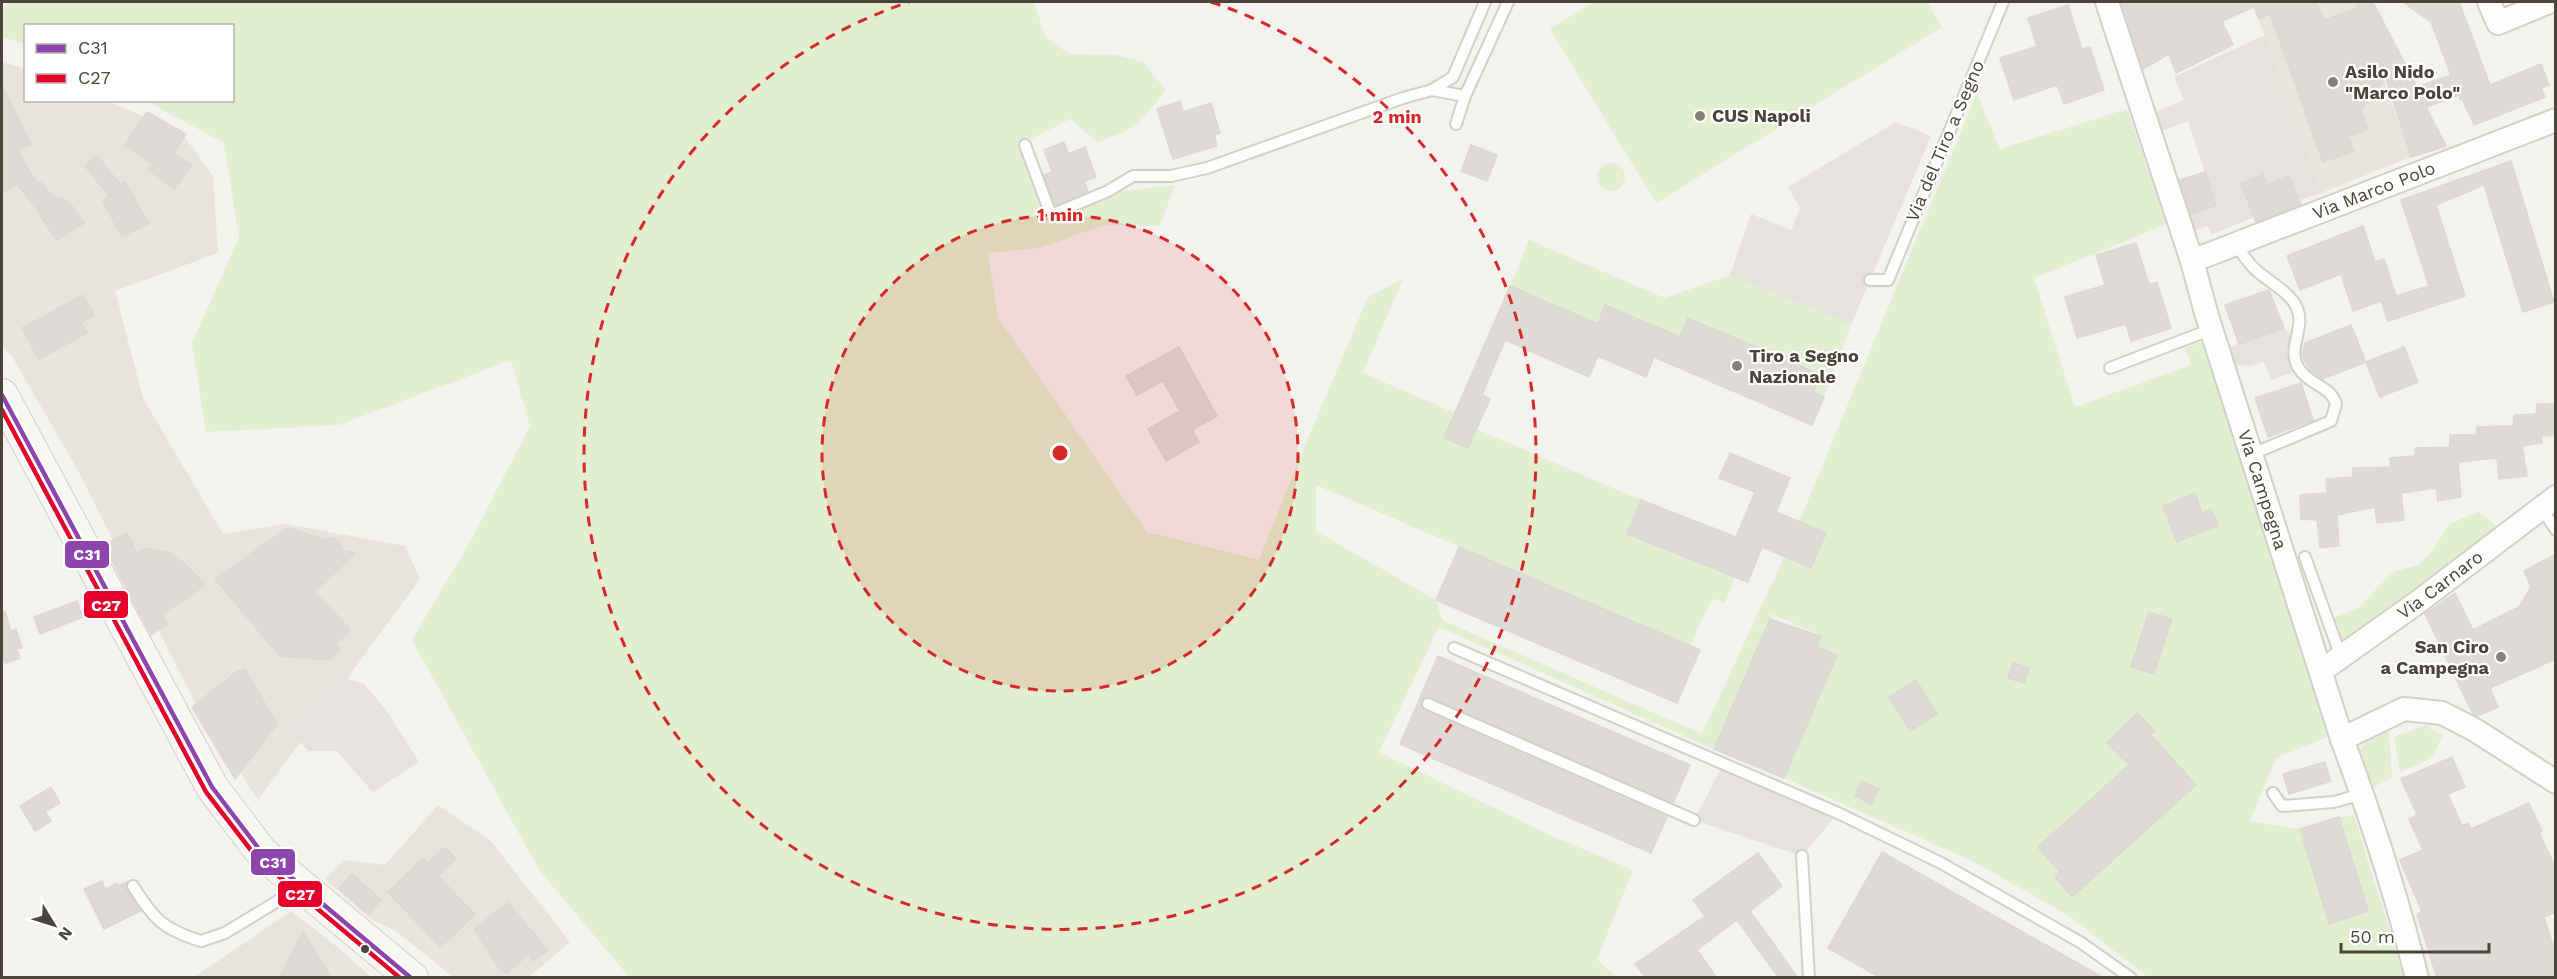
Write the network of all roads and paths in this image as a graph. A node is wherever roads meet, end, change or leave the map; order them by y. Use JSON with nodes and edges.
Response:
{"nodes":[{"id":1,"x":1485,"y":2,"type":"edge"},
{"id":2,"x":1508,"y":2,"type":"edge"},
{"id":3,"x":2003,"y":2,"type":"edge"},
{"id":4,"x":2107,"y":2,"type":"edge"},
{"id":5,"x":2489,"y":2,"type":"edge"},
{"id":6,"x":2549,"y":2,"type":"edge"},
{"id":7,"x":1432,"y":90,"type":"junction"},
{"id":8,"x":1465,"y":96,"type":"junction"},
{"id":9,"x":2556,"y":120,"type":"edge"},
{"id":10,"x":1455,"y":124,"type":"dead end"},
{"id":11,"x":1025,"y":145,"type":"dead end"},
{"id":12,"x":2237,"y":244,"type":"junction"},
{"id":13,"x":2192,"y":261,"type":"junction"},
{"id":14,"x":1870,"y":280,"type":"dead end"},
{"id":15,"x":2212,"y":329,"type":"junction"},
{"id":16,"x":2110,"y":368,"type":"dead end"},
{"id":17,"x":2,"y":395,"type":"edge"},
{"id":18,"x":2252,"y":454,"type":"junction"},
{"id":19,"x":2548,"y":503,"type":"edge"},
{"id":20,"x":2556,"y":530,"type":"edge"},
{"id":21,"x":2306,"y":556,"type":"dead end"},
{"id":22,"x":1454,"y":648,"type":"dead end"},
{"id":23,"x":2341,"y":657,"type":"junction"},
{"id":24,"x":2322,"y":671,"type":"junction"},
{"id":25,"x":1428,"y":704,"type":"dead end"},
{"id":26,"x":2342,"y":739,"type":"junction"},
{"id":27,"x":2556,"y":782,"type":"edge"},
{"id":28,"x":2273,"y":793,"type":"dead end"},
{"id":29,"x":2362,"y":794,"type":"junction"},
{"id":30,"x":1694,"y":820,"type":"dead end"},
{"id":31,"x":1802,"y":856,"type":"dead end"},
{"id":32,"x":133,"y":886,"type":"dead end"},
{"id":33,"x":302,"y":886,"type":"junction"},
{"id":34,"x":412,"y":978,"type":"edge"},
{"id":35,"x":1809,"y":978,"type":"edge"},
{"id":36,"x":2131,"y":978,"type":"edge"},
{"id":37,"x":2417,"y":978,"type":"edge"}],
"edges":[{"from":1,"to":7,"type":"lane"},
{"from":2,"to":8,"type":"lane"},
{"from":3,"to":14,"type":"lane","name":"Via del Tiro a Segno"},
{"from":4,"to":13,"type":"street","name":"Via Campegna"},
{"from":5,"to":6,"type":"street"},
{"from":7,"to":8,"type":"lane"},
{"from":7,"to":11,"type":"lane"},
{"from":8,"to":10,"type":"lane"},
{"from":9,"to":12,"type":"street","name":"Via Marco Polo"},
{"from":12,"to":13,"type":"street","name":"Via Marco Polo"},
{"from":12,"to":18,"type":"lane"},
{"from":13,"to":15,"type":"street","name":"Via Campegna"},
{"from":15,"to":16,"type":"lane"},
{"from":15,"to":18,"type":"street","name":"Via Campegna"},
{"from":17,"to":33,"type":"street"},
{"from":18,"to":24,"type":"street","name":"Via Campegna"},
{"from":19,"to":20,"type":"lane"},
{"from":19,"to":23,"type":"street","name":"Via Carnaro"},
{"from":21,"to":23,"type":"lane"},
{"from":22,"to":36,"type":"lane"},
{"from":23,"to":24,"type":"street","name":"Via Carnaro"},
{"from":24,"to":26,"type":"street","name":"Via Campegna"},
{"from":25,"to":30,"type":"lane"},
{"from":26,"to":27,"type":"street"},
{"from":26,"to":29,"type":"street","name":"Via Campegna"},
{"from":28,"to":29,"type":"lane"},
{"from":29,"to":37,"type":"street","name":"Via Campegna"},
{"from":31,"to":35,"type":"lane"},
{"from":32,"to":33,"type":"lane"},
{"from":33,"to":34,"type":"street"}]}
